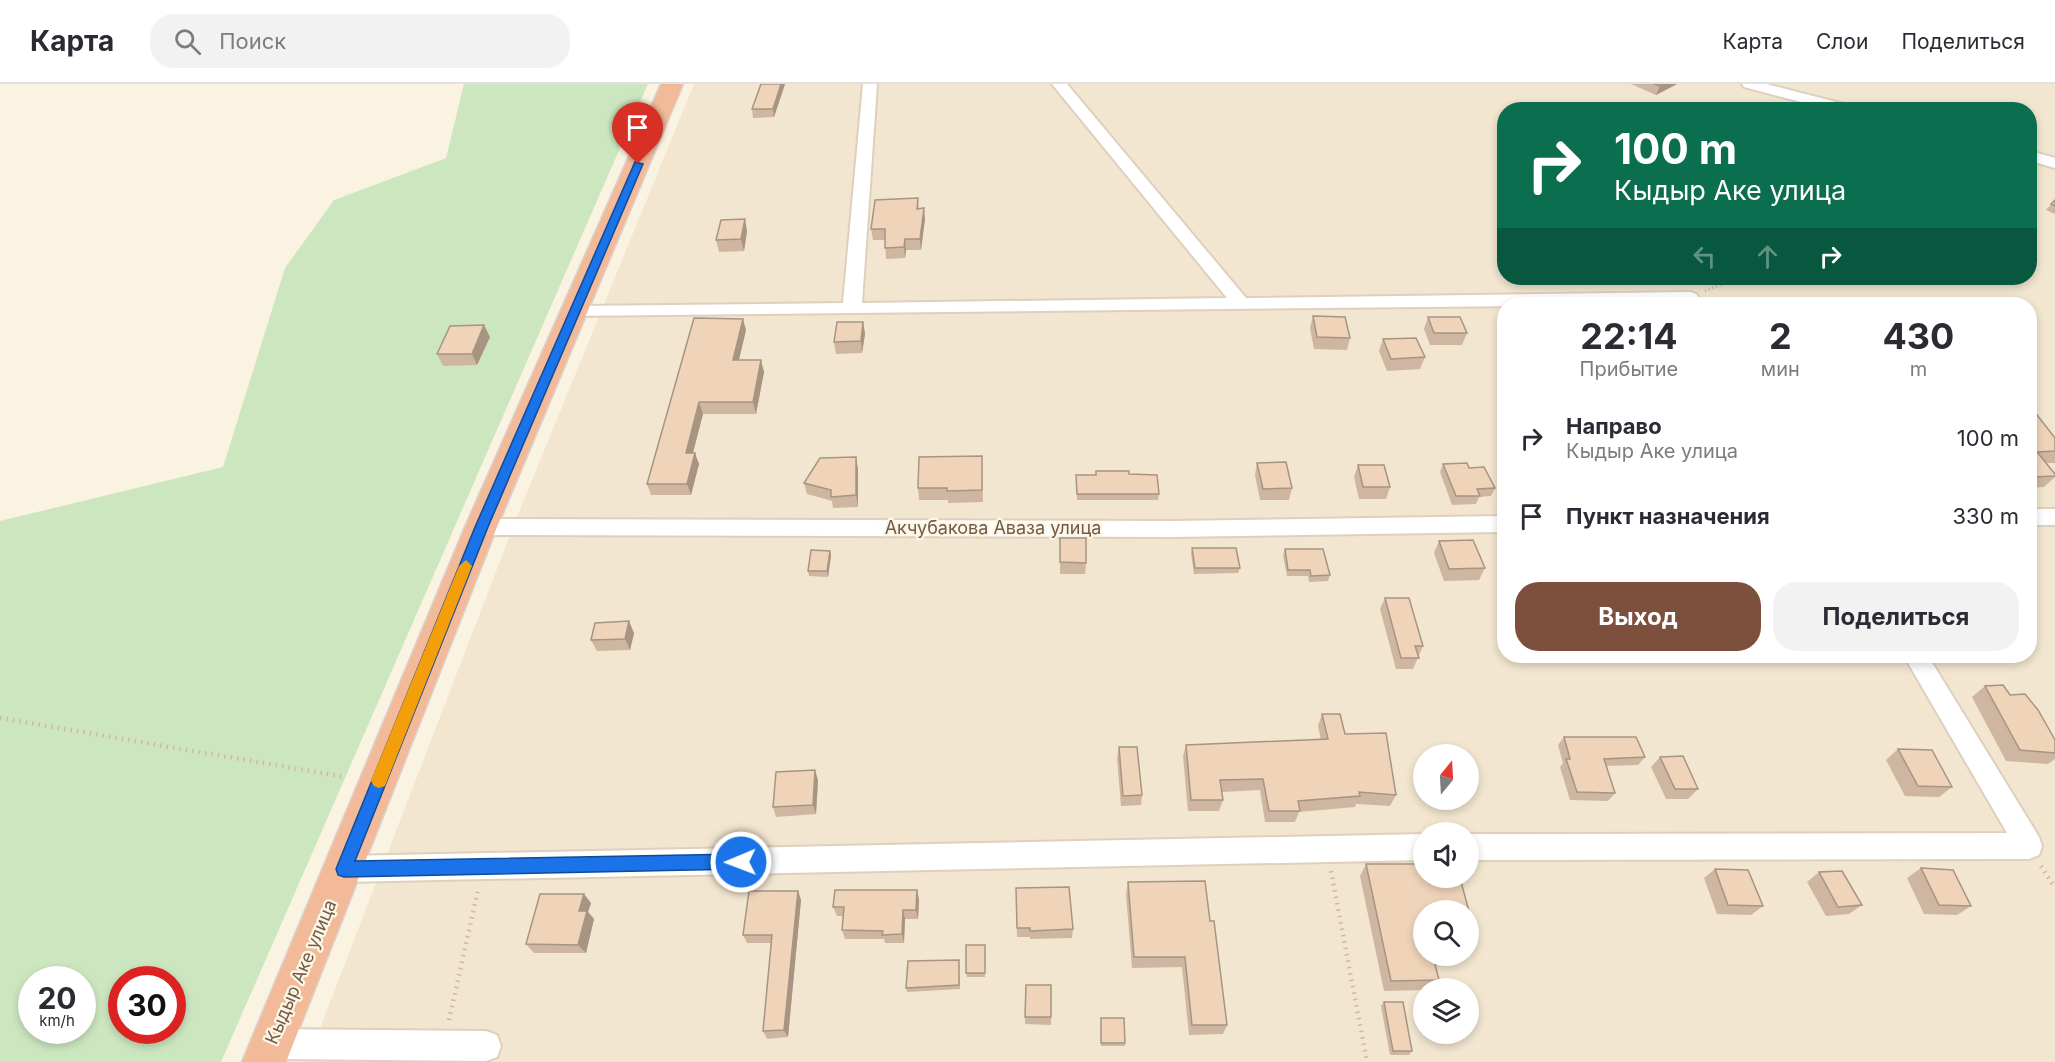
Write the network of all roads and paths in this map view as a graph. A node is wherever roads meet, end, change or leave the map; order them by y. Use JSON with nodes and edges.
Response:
{"nodes":[{"id":1,"x":672,"y":84,"type":"edge"},
{"id":2,"x":870,"y":84,"type":"edge"},
{"id":3,"x":1059,"y":84,"type":"edge"},
{"id":4,"x":1749,"y":84,"type":"edge"},
{"id":5,"x":1820,"y":102,"type":"edge"},
{"id":6,"x":2037,"y":158,"type":"edge"},
{"id":7,"x":2055,"y":163,"type":"edge"},
{"id":8,"x":1723,"y":285,"type":"edge"},
{"id":9,"x":1700,"y":297,"type":"edge"},
{"id":10,"x":1497,"y":302,"type":"edge"},
{"id":11,"x":1241,"y":304,"type":"junction"},
{"id":12,"x":852,"y":309,"type":"junction"},
{"id":13,"x":574,"y":312,"type":"junction"},
{"id":14,"x":2037,"y":517,"type":"edge"},
{"id":15,"x":2055,"y":517,"type":"edge"},
{"id":16,"x":1497,"y":524,"type":"edge"},
{"id":17,"x":481,"y":527,"type":"junction"},
{"id":18,"x":1920,"y":663,"type":"edge"},
{"id":19,"x":0,"y":718,"type":"edge"},
{"id":20,"x":346,"y":777,"type":"dead end"},
{"id":21,"x":1413,"y":847,"type":"edge"},
{"id":22,"x":1479,"y":847,"type":"edge"},
{"id":23,"x":1327,"y":848,"type":"junction"},
{"id":24,"x":483,"y":868,"type":"junction"},
{"id":25,"x":344,"y":869,"type":"junction"},
{"id":26,"x":443,"y":1045,"type":"junction"},
{"id":27,"x":486,"y":1046,"type":"dead end"},
{"id":28,"x":267,"y":1053,"type":"edge"},
{"id":29,"x":1367,"y":1062,"type":"edge"}],
"edges":[{"from":1,"to":13,"type":"highway","name":"Кыдыр Аке улица"},
{"from":2,"to":12,"type":"street"},
{"from":3,"to":11,"type":"street"},
{"from":4,"to":5,"type":"street"},
{"from":6,"to":7,"type":"street"},
{"from":8,"to":9,"type":"path"},
{"from":10,"to":11,"type":"street"},
{"from":11,"to":12,"type":"street"},
{"from":12,"to":13,"type":"street"},
{"from":13,"to":17,"type":"highway","name":"Кыдыр Аке улица"},
{"from":14,"to":15,"type":"street"},
{"from":16,"to":17,"type":"street","name":"Акчубакова Аваза улица"},
{"from":17,"to":25,"type":"highway","name":"Кыдыр Аке улица"},
{"from":18,"to":22,"type":"street"},
{"from":19,"to":20,"type":"path"},
{"from":21,"to":23,"type":"street"},
{"from":23,"to":24,"type":"street"},
{"from":23,"to":29,"type":"path"},
{"from":24,"to":25,"type":"street"},
{"from":24,"to":26,"type":"path"},
{"from":25,"to":28,"type":"highway","name":"Кыдыр Аке улица"},
{"from":26,"to":27,"type":"street"},
{"from":26,"to":28,"type":"street"}]}
